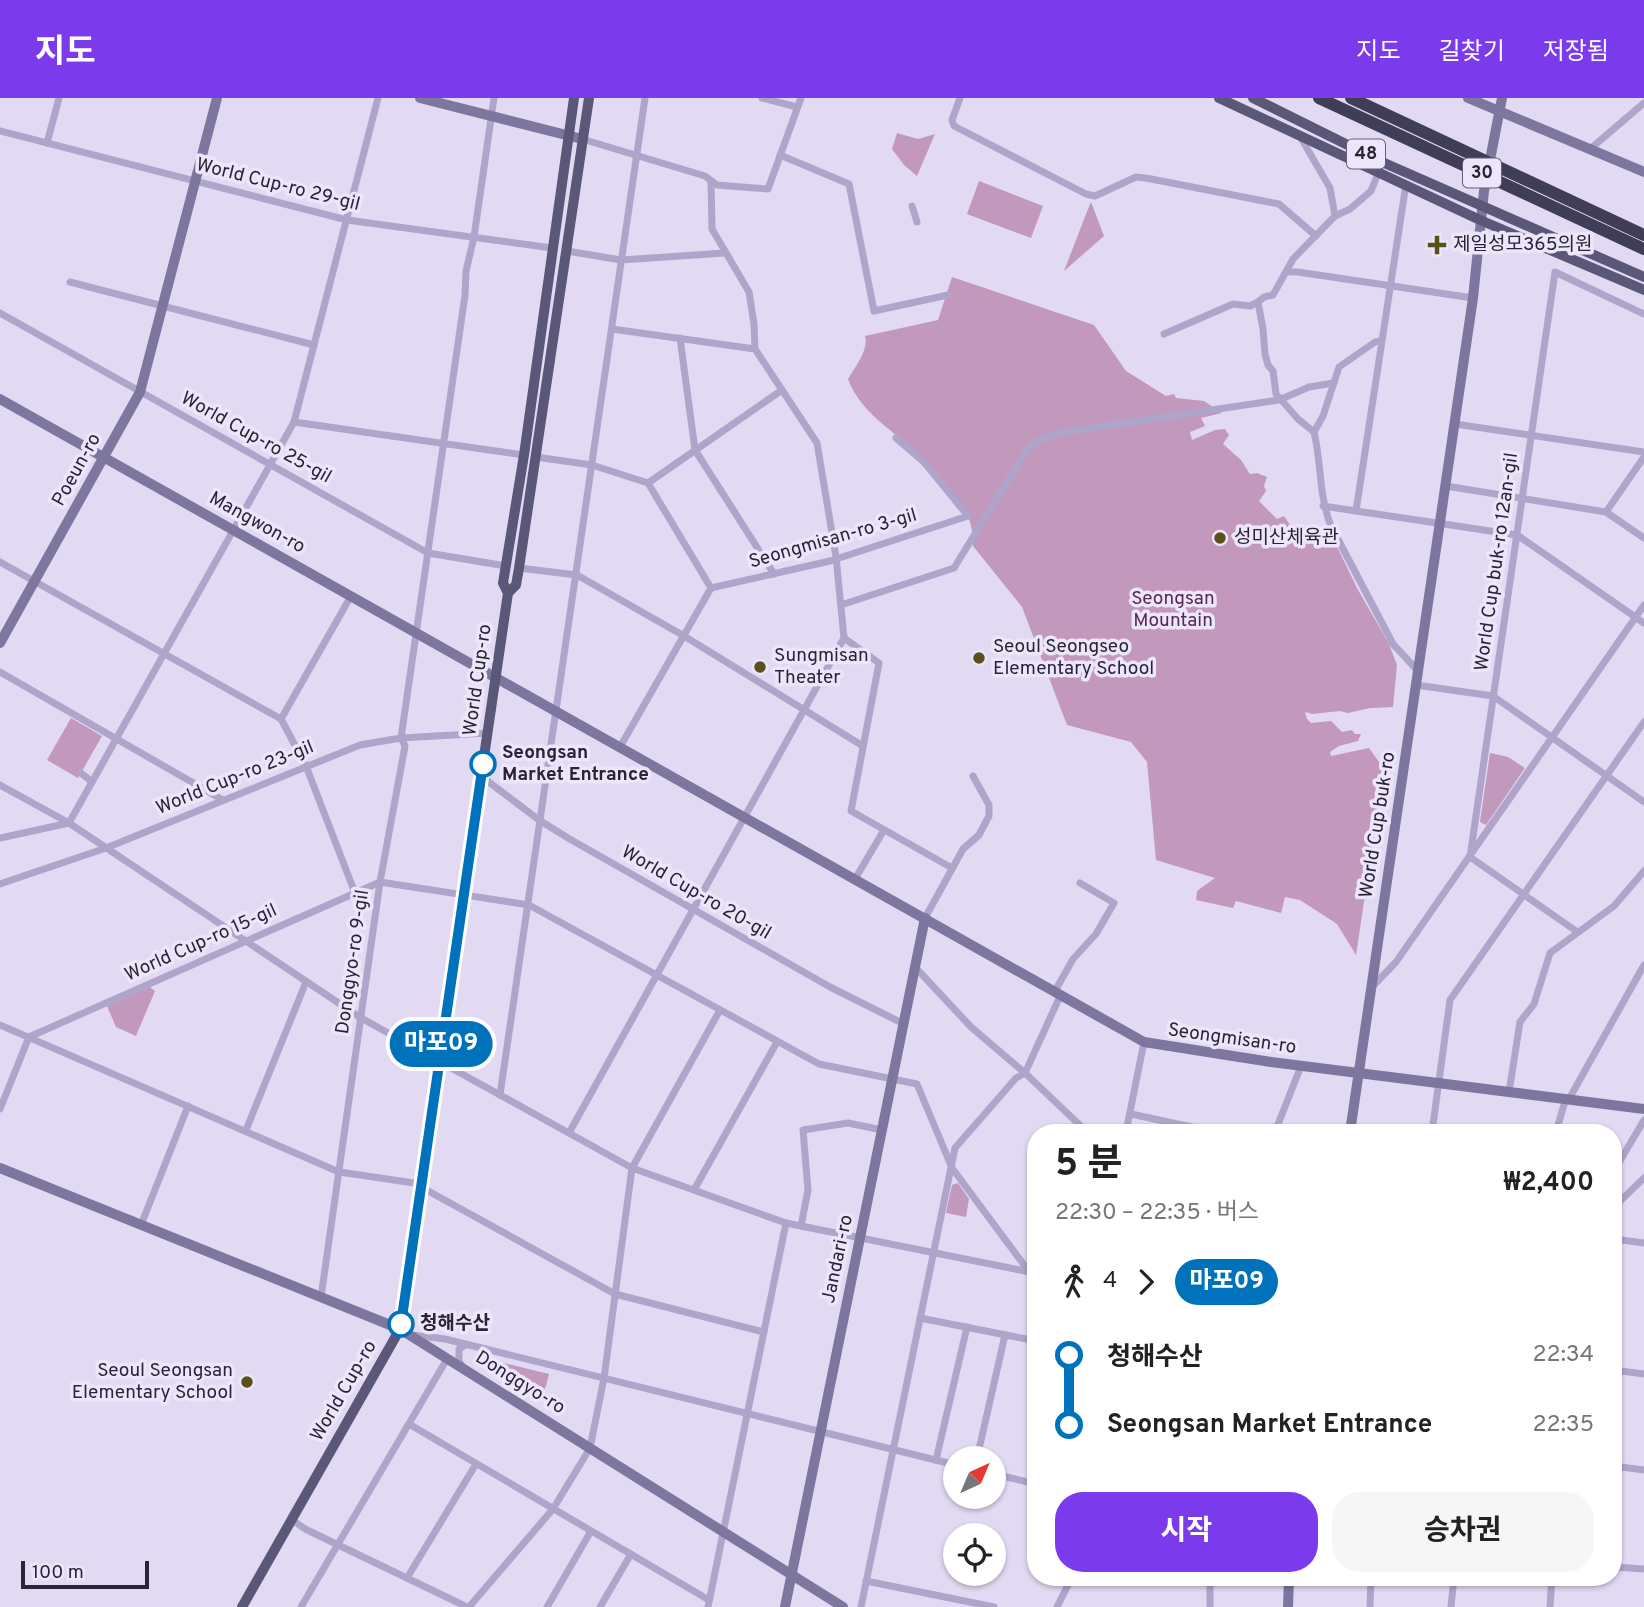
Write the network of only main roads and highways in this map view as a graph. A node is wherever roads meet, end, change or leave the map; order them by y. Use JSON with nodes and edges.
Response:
{"nodes":[{"id":1,"x":574,"y":98,"type":"edge"},
{"id":2,"x":589,"y":98,"type":"edge"},
{"id":3,"x":1219,"y":98,"type":"edge"},
{"id":4,"x":1252,"y":98,"type":"edge"},
{"id":5,"x":1319,"y":98,"type":"edge"},
{"id":6,"x":1351,"y":98,"type":"edge"},
{"id":7,"x":561,"y":185,"type":"junction"},
{"id":8,"x":575,"y":187,"type":"junction"},
{"id":9,"x":1644,"y":234,"type":"edge"},
{"id":10,"x":1644,"y":249,"type":"edge"},
{"id":11,"x":1644,"y":277,"type":"edge"},
{"id":12,"x":1644,"y":290,"type":"edge"},
{"id":13,"x":530,"y":456,"type":"junction"},
{"id":14,"x":509,"y":593,"type":"junction"},
{"id":15,"x":242,"y":1607,"type":"edge"}],
"edges":[{"from":1,"to":7,"type":"main road","name":"World Cup-ro"},
{"from":2,"to":8,"type":"main road","name":"World Cup-ro"},
{"from":3,"to":12,"type":"main road"},
{"from":4,"to":11,"type":"main road","number":"48"},
{"from":5,"to":10,"type":"highway","number":"30"},
{"from":6,"to":9,"type":"highway","number":"30"},
{"from":7,"to":8,"type":"main road"},
{"from":7,"to":13,"type":"main road","name":"World Cup-ro"},
{"from":8,"to":13,"type":"main road","name":"World Cup-ro"},
{"from":13,"to":14,"type":"main road","name":"World Cup-ro"},
{"from":13,"to":14,"type":"main road","name":"World Cup-ro"},
{"from":14,"to":15,"type":"main road","name":"World Cup-ro"}]}
